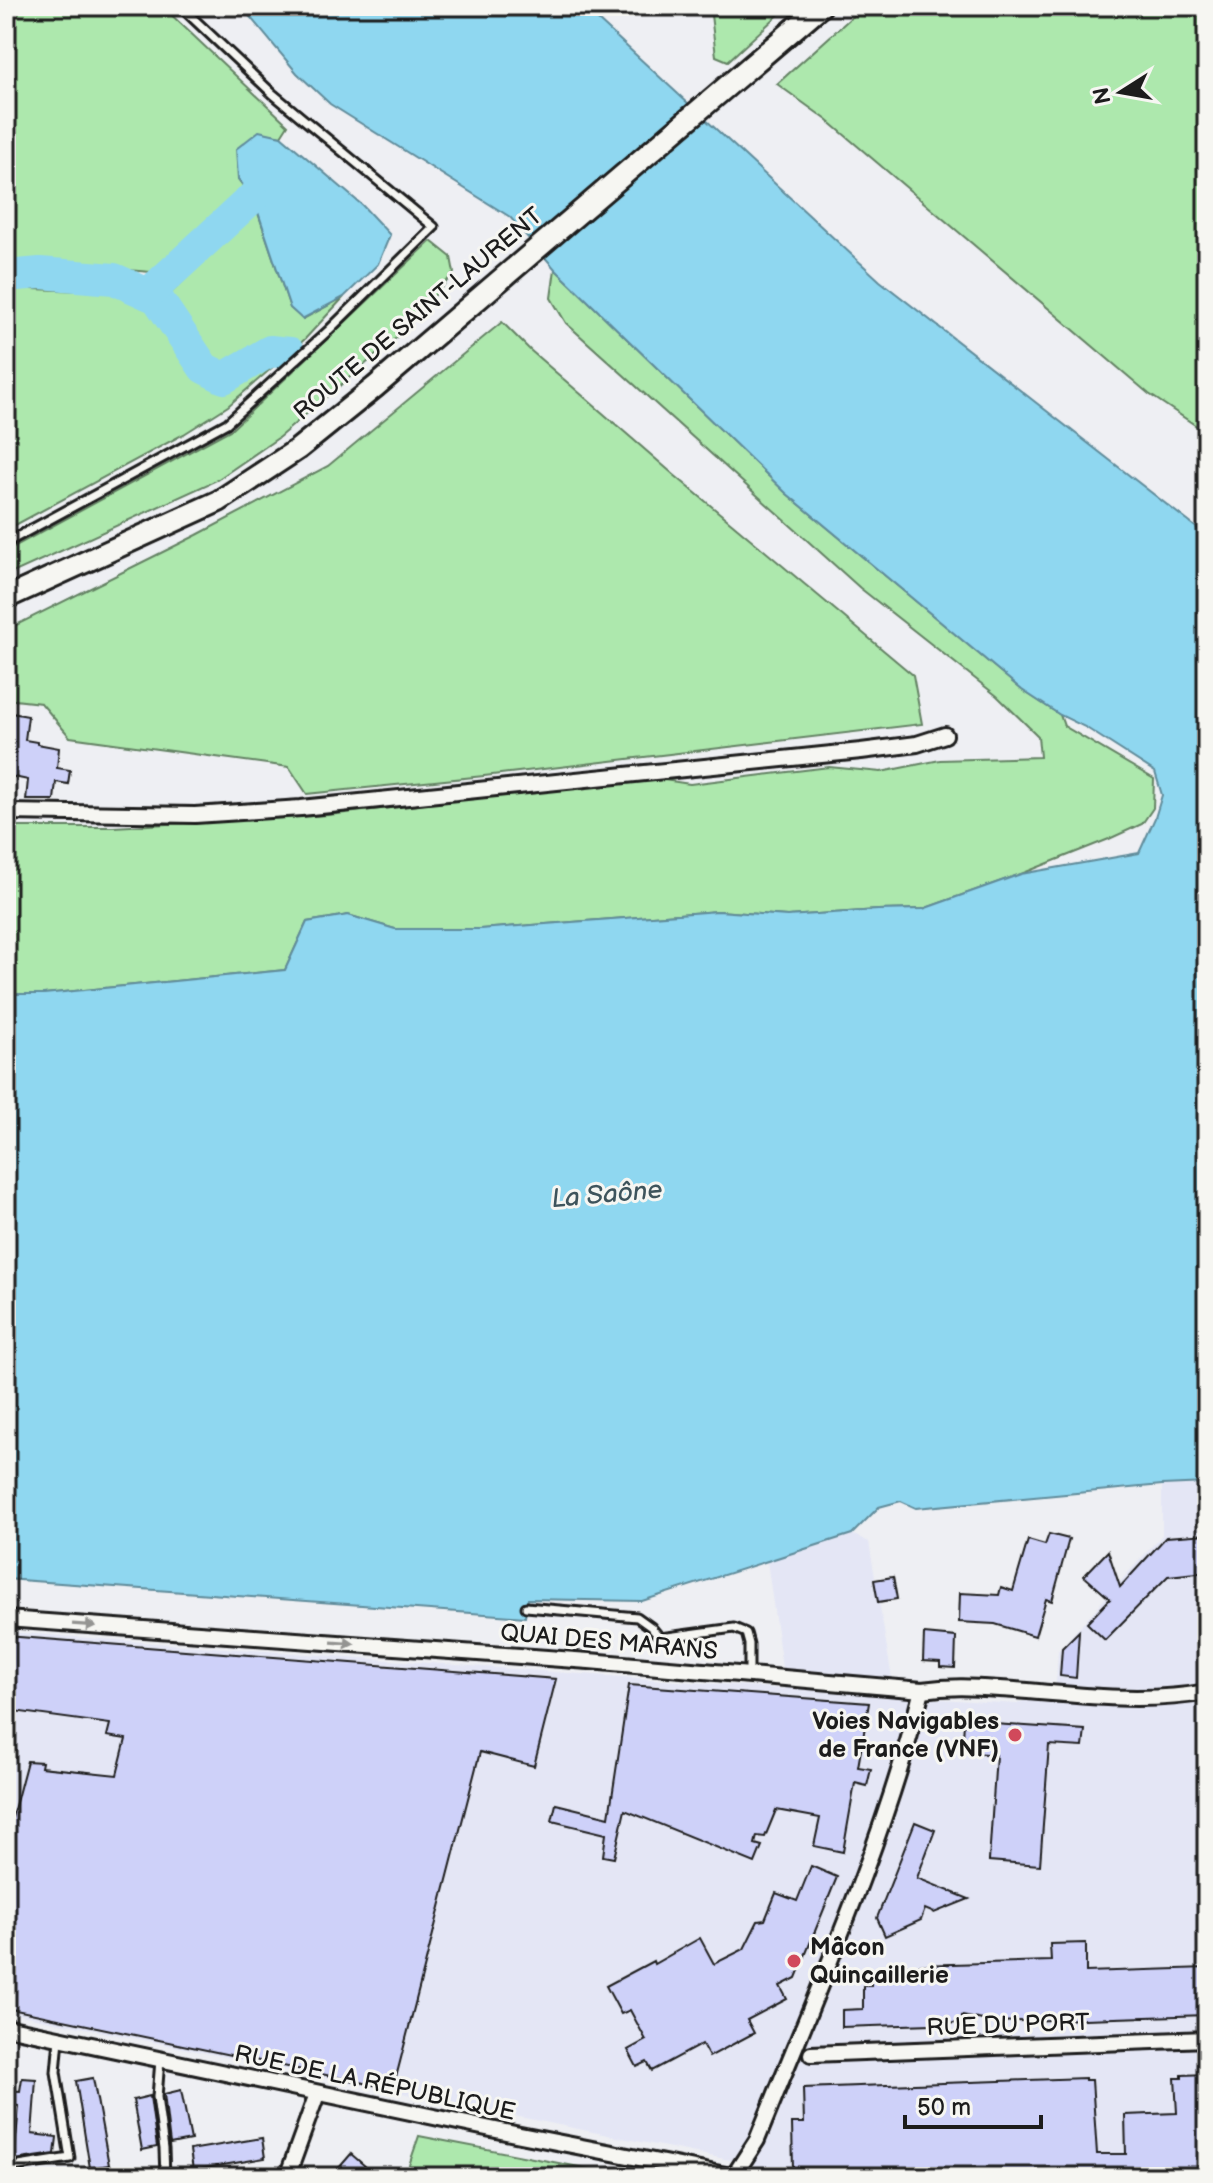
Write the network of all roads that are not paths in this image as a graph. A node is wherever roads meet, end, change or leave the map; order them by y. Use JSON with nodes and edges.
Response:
{"nodes":[{"id":1,"x":180,"y":6,"type":"edge"},
{"id":2,"x":821,"y":6,"type":"edge"},
{"id":3,"x":6,"y":543,"type":"edge"},
{"id":4,"x":6,"y":598,"type":"edge"},
{"id":5,"x":945,"y":735,"type":"dead end"},
{"id":6,"x":6,"y":812,"type":"edge"},
{"id":7,"x":526,"y":1607,"type":"dead end"},
{"id":8,"x":6,"y":1619,"type":"edge"},
{"id":9,"x":749,"y":1675,"type":"junction"},
{"id":10,"x":922,"y":1690,"type":"junction"},
{"id":11,"x":1207,"y":1692,"type":"edge"},
{"id":12,"x":6,"y":2027,"type":"edge"},
{"id":13,"x":59,"y":2038,"type":"junction"},
{"id":14,"x":1207,"y":2039,"type":"edge"},
{"id":15,"x":811,"y":2054,"type":"dead end"},
{"id":16,"x":160,"y":2060,"type":"junction"},
{"id":17,"x":317,"y":2094,"type":"junction"},
{"id":18,"x":6,"y":2168,"type":"edge"},
{"id":19,"x":165,"y":2177,"type":"edge"},
{"id":20,"x":287,"y":2177,"type":"edge"},
{"id":21,"x":734,"y":2177,"type":"edge"}],
"edges":[{"from":1,"to":3,"type":"lane"},
{"from":2,"to":4,"type":"main road","name":"ROUTE DE SAINT-LAURENT"},
{"from":5,"to":6,"type":"street"},
{"from":7,"to":9,"type":"lane"},
{"from":8,"to":9,"type":"street","name":"QUAI DES MARANS","one_way":true},
{"from":9,"to":10,"type":"street","name":"QUAI DES MARANS"},
{"from":10,"to":11,"type":"street","name":"QUAI DES MARANS"},
{"from":10,"to":21,"type":"street"},
{"from":12,"to":13,"type":"street","name":"RUE DE LA RÉPUBLIQUE"},
{"from":13,"to":16,"type":"street","name":"RUE DE LA RÉPUBLIQUE"},
{"from":13,"to":18,"type":"lane"},
{"from":14,"to":15,"type":"street","name":"RUE DU PORT"},
{"from":16,"to":17,"type":"street","name":"RUE DE LA RÉPUBLIQUE"},
{"from":16,"to":19,"type":"lane"},
{"from":17,"to":20,"type":"street"},
{"from":17,"to":21,"type":"street","name":"RUE DE LA RÉPUBLIQUE"}]}
